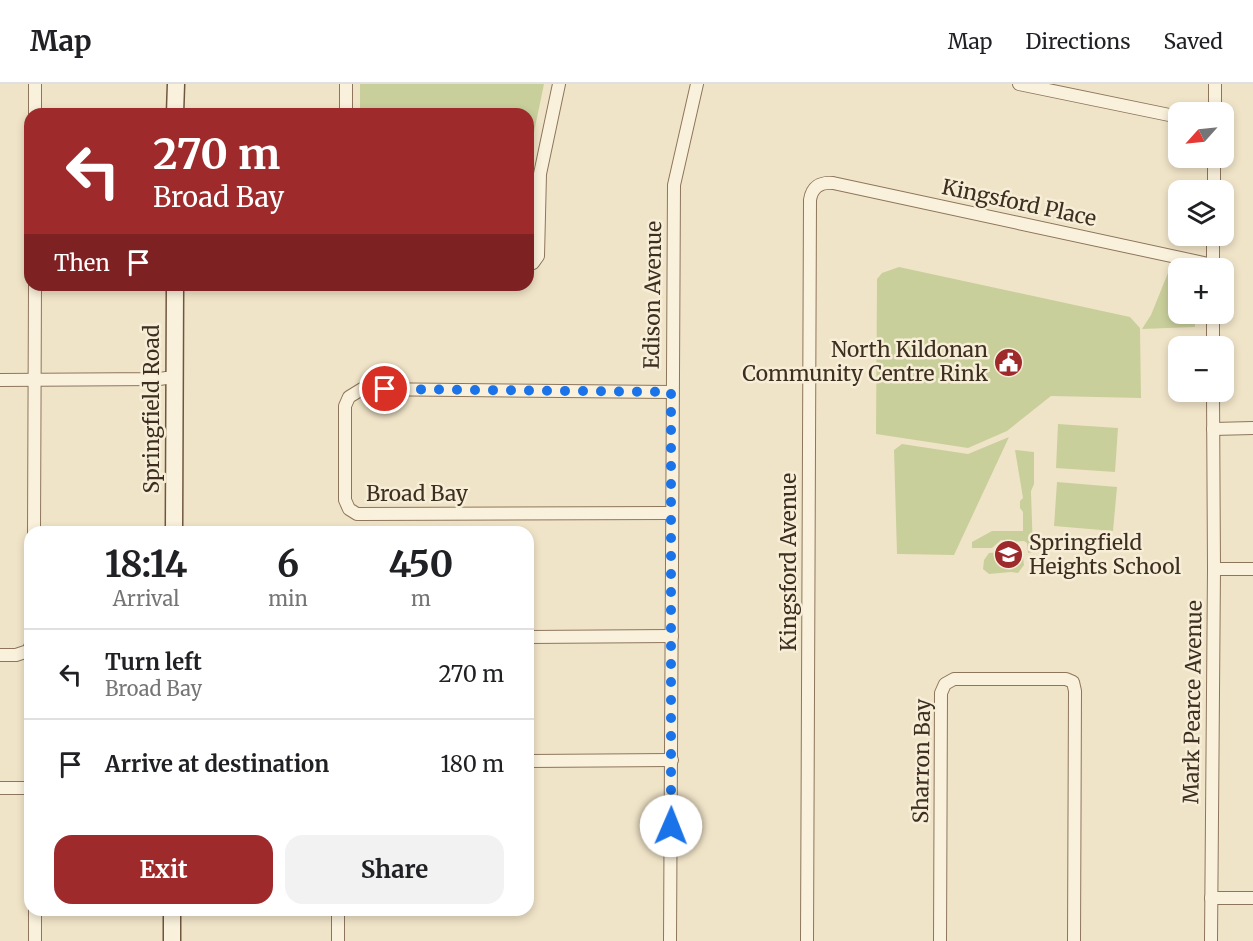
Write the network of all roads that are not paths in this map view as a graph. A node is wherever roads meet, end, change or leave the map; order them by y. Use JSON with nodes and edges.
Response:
{"nodes":[{"id":1,"x":35,"y":84,"type":"edge"},
{"id":2,"x":176,"y":84,"type":"edge"},
{"id":3,"x":346,"y":84,"type":"edge"},
{"id":4,"x":559,"y":84,"type":"edge"},
{"id":5,"x":697,"y":84,"type":"edge"},
{"id":6,"x":1020,"y":84,"type":"edge"},
{"id":7,"x":1215,"y":84,"type":"edge"},
{"id":8,"x":1086,"y":91,"type":"edge"},
{"id":9,"x":1215,"y":102,"type":"edge"},
{"id":10,"x":35,"y":108,"type":"edge"},
{"id":11,"x":176,"y":108,"type":"edge"},
{"id":12,"x":346,"y":108,"type":"edge"},
{"id":13,"x":1168,"y":114,"type":"edge"},
{"id":14,"x":817,"y":186,"type":"joint"},
{"id":15,"x":1172,"y":258,"type":"edge"},
{"id":16,"x":534,"y":262,"type":"edge"},
{"id":17,"x":34,"y":291,"type":"edge"},
{"id":18,"x":175,"y":291,"type":"edge"},
{"id":19,"x":174,"y":377,"type":"junction"},
{"id":20,"x":34,"y":379,"type":"junction"},
{"id":21,"x":0,"y":380,"type":"edge"},
{"id":22,"x":671,"y":392,"type":"junction"},
{"id":23,"x":1213,"y":402,"type":"edge"},
{"id":24,"x":1253,"y":428,"type":"edge"},
{"id":25,"x":1213,"y":429,"type":"junction"},
{"id":26,"x":672,"y":513,"type":"junction"},
{"id":27,"x":34,"y":526,"type":"edge"},
{"id":28,"x":174,"y":526,"type":"edge"},
{"id":29,"x":1214,"y":569,"type":"junction"},
{"id":30,"x":1253,"y":569,"type":"edge"},
{"id":31,"x":672,"y":636,"type":"junction"},
{"id":32,"x":534,"y":637,"type":"edge"},
{"id":33,"x":24,"y":652,"type":"edge"},
{"id":34,"x":0,"y":655,"type":"edge"},
{"id":35,"x":672,"y":760,"type":"junction"},
{"id":36,"x":534,"y":761,"type":"edge"},
{"id":37,"x":0,"y":788,"type":"edge"},
{"id":38,"x":24,"y":788,"type":"edge"},
{"id":39,"x":1211,"y":898,"type":"junction"},
{"id":40,"x":1253,"y":898,"type":"edge"},
{"id":41,"x":35,"y":916,"type":"edge"},
{"id":42,"x":172,"y":916,"type":"edge"},
{"id":43,"x":338,"y":916,"type":"edge"},
{"id":44,"x":35,"y":941,"type":"edge"},
{"id":45,"x":172,"y":941,"type":"edge"},
{"id":46,"x":338,"y":941,"type":"edge"},
{"id":47,"x":670,"y":941,"type":"edge"},
{"id":48,"x":807,"y":941,"type":"edge"},
{"id":49,"x":940,"y":941,"type":"edge"},
{"id":50,"x":1074,"y":941,"type":"edge"},
{"id":51,"x":1211,"y":941,"type":"edge"}],
"edges":[{"from":1,"to":10,"type":"street"},
{"from":2,"to":11,"type":"street"},
{"from":3,"to":12,"type":"street"},
{"from":4,"to":16,"type":"street"},
{"from":5,"to":22,"type":"street","name":"Edison Avenue"},
{"from":6,"to":8,"type":"street"},
{"from":7,"to":9,"type":"street"},
{"from":8,"to":13,"type":"street"},
{"from":14,"to":15,"type":"street","name":"Kingsford Place"},
{"from":14,"to":48,"type":"street","name":"Kingsford Avenue"},
{"from":17,"to":20,"type":"street"},
{"from":18,"to":19,"type":"street","name":"Springfield Road"},
{"from":19,"to":20,"type":"street"},
{"from":19,"to":28,"type":"street","name":"Springfield Road"},
{"from":20,"to":21,"type":"street"},
{"from":20,"to":27,"type":"street"},
{"from":22,"to":26,"type":"street","name":"Edison Avenue"},
{"from":22,"to":26,"type":"street","name":"Broad Bay"},
{"from":23,"to":25,"type":"street","name":"Mark Pearce Avenue"},
{"from":24,"to":25,"type":"street"},
{"from":25,"to":29,"type":"street","name":"Mark Pearce Avenue"},
{"from":26,"to":31,"type":"street","name":"Edison Avenue"},
{"from":29,"to":30,"type":"street"},
{"from":29,"to":39,"type":"street","name":"Mark Pearce Avenue"},
{"from":31,"to":32,"type":"street"},
{"from":31,"to":35,"type":"street","name":"Edison Avenue"},
{"from":33,"to":34,"type":"street"},
{"from":35,"to":36,"type":"street"},
{"from":35,"to":47,"type":"street","name":"Edison Avenue"},
{"from":37,"to":38,"type":"street"},
{"from":39,"to":40,"type":"street"},
{"from":39,"to":51,"type":"street","name":"Mark Pearce Avenue"},
{"from":41,"to":44,"type":"street"},
{"from":42,"to":45,"type":"street"},
{"from":43,"to":46,"type":"street"},
{"from":49,"to":50,"type":"street","name":"Sharron Bay"}]}
